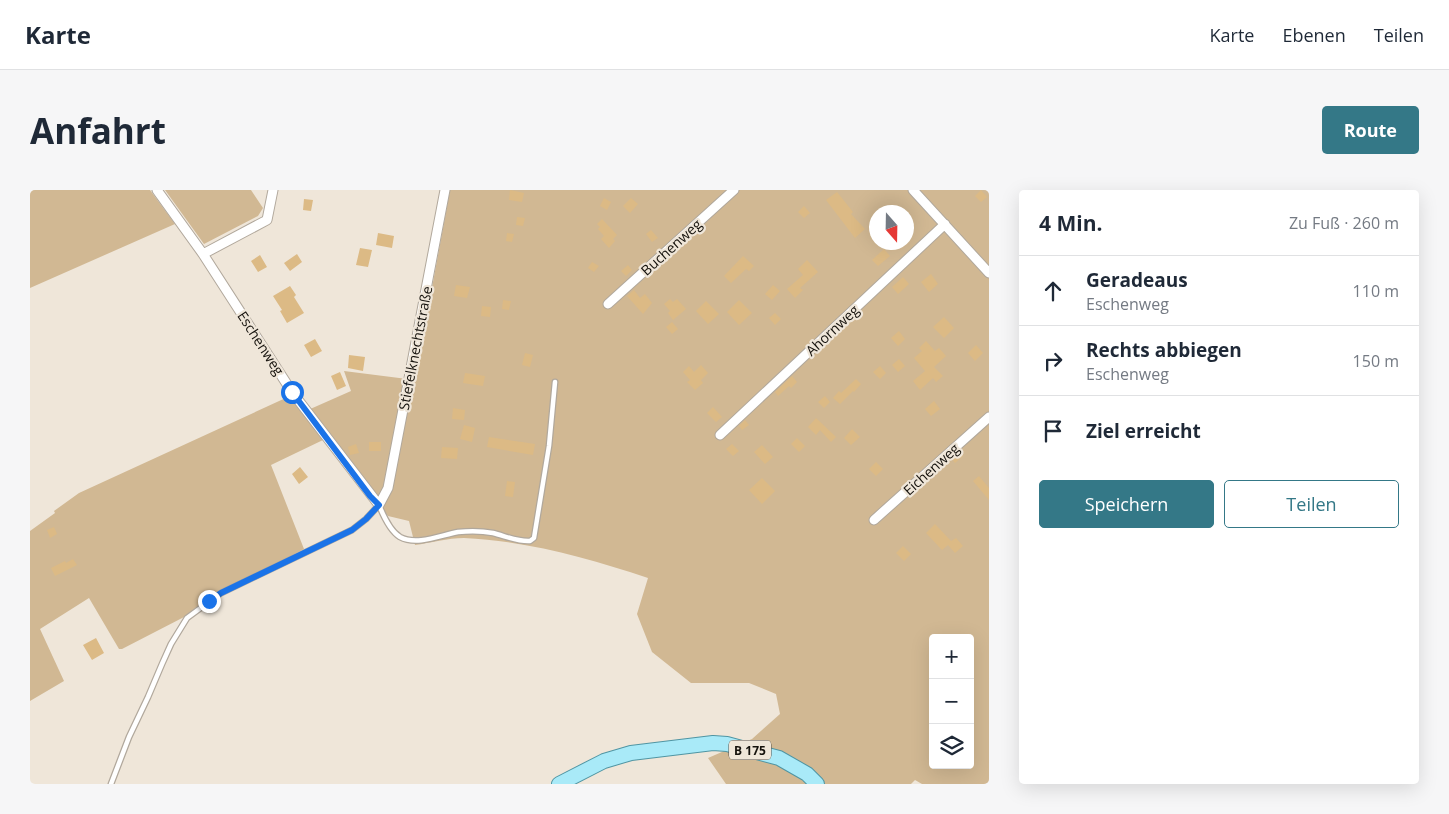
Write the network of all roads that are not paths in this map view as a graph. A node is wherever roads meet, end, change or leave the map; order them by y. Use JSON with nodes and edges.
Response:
{"nodes":[{"id":1,"x":157,"y":190,"type":"edge"},
{"id":2,"x":273,"y":190,"type":"edge"},
{"id":3,"x":445,"y":190,"type":"edge"},
{"id":4,"x":734,"y":190,"type":"edge"},
{"id":5,"x":913,"y":190,"type":"edge"},
{"id":6,"x":944,"y":224,"type":"junction"},
{"id":7,"x":203,"y":254,"type":"junction"},
{"id":8,"x":989,"y":273,"type":"edge"},
{"id":9,"x":608,"y":304,"type":"dead end"},
{"id":10,"x":555,"y":382,"type":"dead end"},
{"id":11,"x":989,"y":417,"type":"edge"},
{"id":12,"x":720,"y":435,"type":"dead end"},
{"id":13,"x":379,"y":505,"type":"junction"},
{"id":14,"x":874,"y":520,"type":"dead end"},
{"id":15,"x":111,"y":784,"type":"edge"},
{"id":16,"x":559,"y":784,"type":"edge"},
{"id":17,"x":817,"y":784,"type":"edge"}],
"edges":[{"from":1,"to":7,"type":"street","name":"Eschenweg"},
{"from":2,"to":7,"type":"street"},
{"from":3,"to":13,"type":"street","name":"Stiefelknechtstraße"},
{"from":4,"to":9,"type":"street","name":"Buchenweg"},
{"from":5,"to":6,"type":"street"},
{"from":6,"to":8,"type":"street"},
{"from":6,"to":12,"type":"street","name":"Ahornweg"},
{"from":7,"to":13,"type":"street","name":"Eschenweg"},
{"from":10,"to":13,"type":"lane"},
{"from":11,"to":14,"type":"street","name":"Eichenweg"},
{"from":13,"to":15,"type":"lane"},
{"from":16,"to":17,"type":"main road","number":"B 175"}]}
